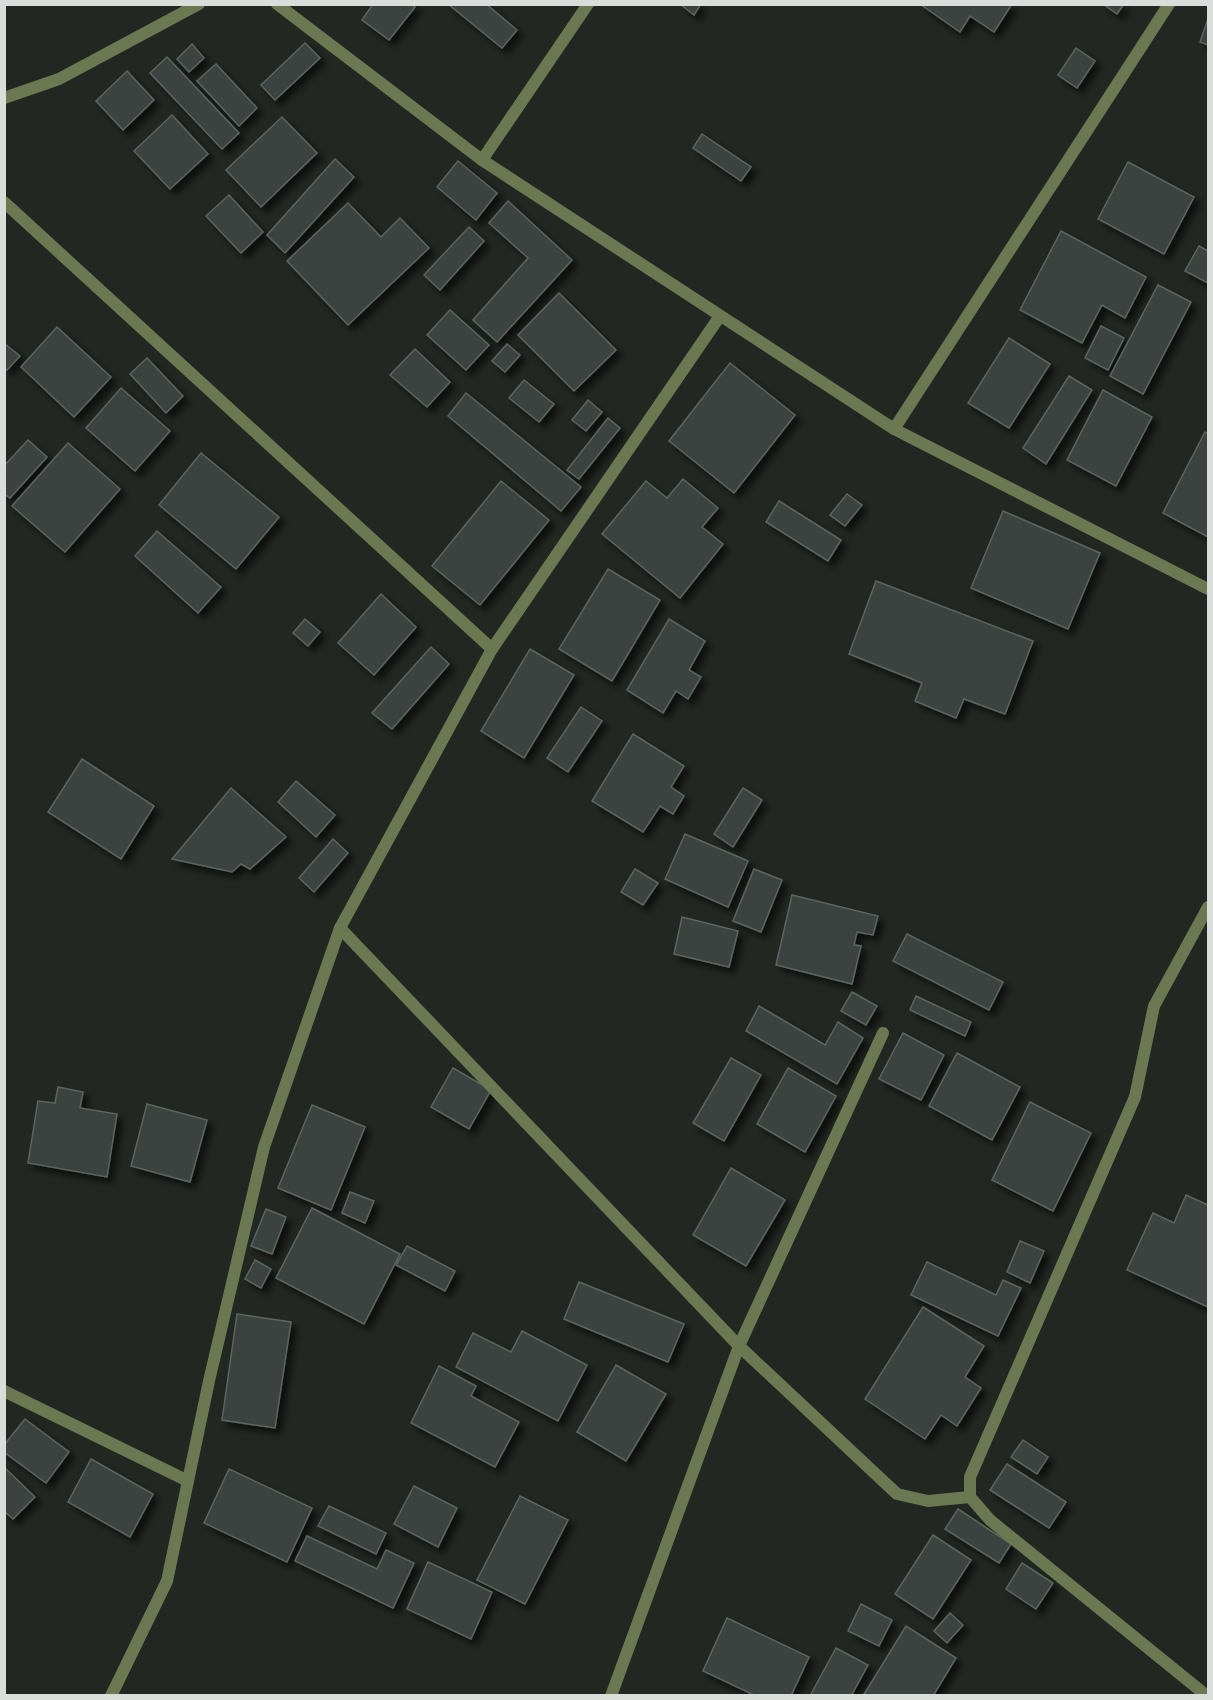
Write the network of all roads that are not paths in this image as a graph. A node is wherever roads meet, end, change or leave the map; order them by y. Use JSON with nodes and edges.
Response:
{"nodes":[{"id":1,"x":199,"y":4,"type":"edge"},
{"id":2,"x":277,"y":4,"type":"edge"},
{"id":3,"x":588,"y":4,"type":"edge"},
{"id":4,"x":1169,"y":4,"type":"edge"},
{"id":5,"x":4,"y":98,"type":"edge"},
{"id":6,"x":482,"y":160,"type":"junction"},
{"id":7,"x":4,"y":202,"type":"edge"},
{"id":8,"x":720,"y":316,"type":"junction"},
{"id":9,"x":894,"y":429,"type":"junction"},
{"id":10,"x":1209,"y":589,"type":"edge"},
{"id":11,"x":492,"y":649,"type":"junction"},
{"id":12,"x":1209,"y":907,"type":"edge"},
{"id":13,"x":340,"y":928,"type":"junction"},
{"id":14,"x":883,"y":1033,"type":"dead end"},
{"id":15,"x":739,"y":1346,"type":"junction"},
{"id":16,"x":4,"y":1391,"type":"edge"},
{"id":17,"x":188,"y":1481,"type":"junction"},
{"id":18,"x":970,"y":1497,"type":"junction"},
{"id":19,"x":111,"y":1695,"type":"edge"},
{"id":20,"x":610,"y":1695,"type":"edge"},
{"id":21,"x":1207,"y":1695,"type":"edge"}],
"edges":[{"from":1,"to":5,"type":"street"},
{"from":2,"to":6,"type":"street"},
{"from":3,"to":6,"type":"street"},
{"from":4,"to":9,"type":"street"},
{"from":6,"to":8,"type":"street"},
{"from":7,"to":11,"type":"street"},
{"from":8,"to":9,"type":"street"},
{"from":8,"to":11,"type":"street"},
{"from":9,"to":10,"type":"street"},
{"from":11,"to":13,"type":"street"},
{"from":12,"to":18,"type":"street"},
{"from":13,"to":15,"type":"street"},
{"from":13,"to":17,"type":"street"},
{"from":14,"to":15,"type":"street"},
{"from":15,"to":18,"type":"street"},
{"from":15,"to":20,"type":"street"},
{"from":16,"to":17,"type":"street"},
{"from":17,"to":19,"type":"street"},
{"from":18,"to":21,"type":"street"}]}
